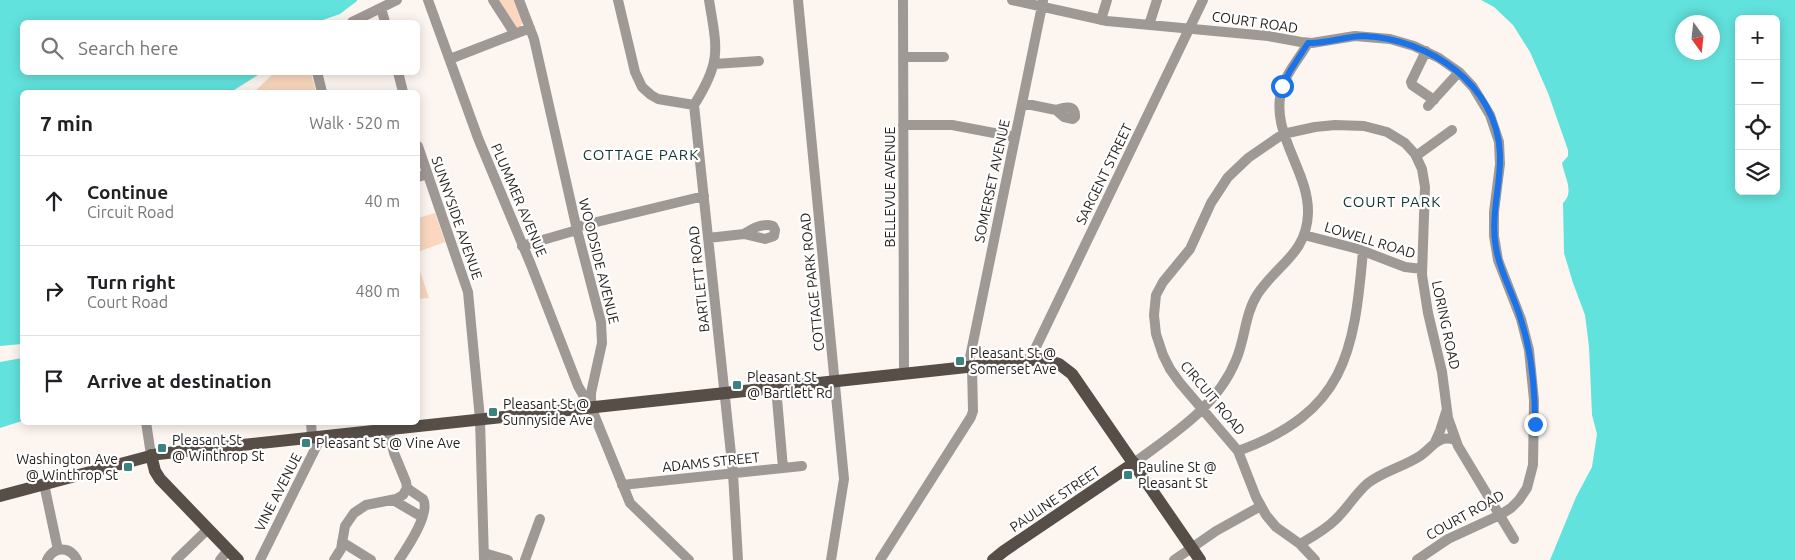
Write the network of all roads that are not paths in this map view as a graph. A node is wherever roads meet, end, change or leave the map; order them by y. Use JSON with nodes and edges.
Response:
{"nodes":[{"id":1,"x":397,"y":0,"type":"edge"},
{"id":2,"x":428,"y":0,"type":"edge"},
{"id":3,"x":493,"y":0,"type":"edge"},
{"id":4,"x":519,"y":0,"type":"edge"},
{"id":5,"x":618,"y":0,"type":"edge"},
{"id":6,"x":709,"y":0,"type":"edge"},
{"id":7,"x":798,"y":0,"type":"edge"},
{"id":8,"x":903,"y":0,"type":"edge"},
{"id":9,"x":1012,"y":0,"type":"edge"},
{"id":10,"x":1107,"y":0,"type":"edge"},
{"id":11,"x":1157,"y":0,"type":"edge"},
{"id":12,"x":1203,"y":0,"type":"edge"},
{"id":13,"x":1043,"y":3,"type":"edge"},
{"id":14,"x":381,"y":8,"type":"junction"},
{"id":15,"x":356,"y":20,"type":"edge"},
{"id":16,"x":384,"y":20,"type":"edge"},
{"id":17,"x":1101,"y":20,"type":"junction"},
{"id":18,"x":1149,"y":25,"type":"junction"},
{"id":19,"x":530,"y":28,"type":"junction"},
{"id":20,"x":1190,"y":28,"type":"junction"},
{"id":21,"x":515,"y":34,"type":"junction"},
{"id":22,"x":1308,"y":43,"type":"junction"},
{"id":23,"x":1426,"y":51,"type":"junction"},
{"id":24,"x":903,"y":57,"type":"junction"},
{"id":25,"x":944,"y":57,"type":"dead end"},
{"id":26,"x":450,"y":59,"type":"junction"},
{"id":27,"x":759,"y":60,"type":"dead end"},
{"id":28,"x":714,"y":64,"type":"junction"},
{"id":29,"x":1459,"y":72,"type":"junction"},
{"id":30,"x":318,"y":75,"type":"edge"},
{"id":31,"x":399,"y":75,"type":"edge"},
{"id":32,"x":322,"y":90,"type":"edge"},
{"id":33,"x":402,"y":90,"type":"edge"},
{"id":34,"x":1022,"y":103,"type":"junction"},
{"id":35,"x":694,"y":105,"type":"junction"},
{"id":36,"x":1056,"y":110,"type":"dead end"},
{"id":37,"x":903,"y":125,"type":"junction"},
{"id":38,"x":1452,"y":130,"type":"dead end"},
{"id":39,"x":1283,"y":134,"type":"junction"},
{"id":40,"x":1015,"y":137,"type":"junction"},
{"id":41,"x":1416,"y":156,"type":"junction"},
{"id":42,"x":420,"y":161,"type":"edge"},
{"id":43,"x":422,"y":176,"type":"edge"},
{"id":44,"x":704,"y":196,"type":"junction"},
{"id":45,"x":576,"y":229,"type":"junction"},
{"id":46,"x":744,"y":234,"type":"dead end"},
{"id":47,"x":1304,"y":236,"type":"junction"},
{"id":48,"x":708,"y":238,"type":"junction"},
{"id":49,"x":522,"y":246,"type":"junction"},
{"id":50,"x":1363,"y":251,"type":"junction"},
{"id":51,"x":1422,"y":269,"type":"junction"},
{"id":52,"x":1032,"y":360,"type":"junction"},
{"id":53,"x":970,"y":366,"type":"junction"},
{"id":54,"x":904,"y":374,"type":"junction"},
{"id":55,"x":835,"y":381,"type":"junction"},
{"id":56,"x":776,"y":387,"type":"junction"},
{"id":57,"x":725,"y":393,"type":"junction"},
{"id":58,"x":591,"y":407,"type":"junction"},
{"id":59,"x":1203,"y":409,"type":"junction"},
{"id":60,"x":1446,"y":411,"type":"junction"},
{"id":61,"x":480,"y":419,"type":"junction"},
{"id":62,"x":147,"y":425,"type":"edge"},
{"id":63,"x":312,"y":425,"type":"edge"},
{"id":64,"x":388,"y":429,"type":"junction"},
{"id":65,"x":317,"y":437,"type":"junction"},
{"id":66,"x":1455,"y":440,"type":"junction"},
{"id":67,"x":1435,"y":442,"type":"junction"},
{"id":68,"x":1238,"y":451,"type":"junction"},
{"id":69,"x":152,"y":455,"type":"junction"},
{"id":70,"x":1134,"y":463,"type":"junction"},
{"id":71,"x":802,"y":466,"type":"dead end"},
{"id":72,"x":783,"y":468,"type":"junction"},
{"id":73,"x":734,"y":473,"type":"junction"},
{"id":74,"x":44,"y":484,"type":"junction"},
{"id":75,"x":622,"y":485,"type":"junction"},
{"id":76,"x":406,"y":488,"type":"junction"},
{"id":77,"x":0,"y":496,"type":"edge"},
{"id":78,"x":393,"y":500,"type":"junction"},
{"id":79,"x":1260,"y":506,"type":"junction"},
{"id":80,"x":1500,"y":515,"type":"junction"},
{"id":81,"x":422,"y":518,"type":"junction"},
{"id":82,"x":540,"y":519,"type":"dead end"},
{"id":83,"x":208,"y":529,"type":"junction"},
{"id":84,"x":1514,"y":539,"type":"dead end"},
{"id":85,"x":342,"y":542,"type":"junction"},
{"id":86,"x":1300,"y":544,"type":"junction"},
{"id":87,"x":1192,"y":548,"type":"junction"},
{"id":88,"x":58,"y":550,"type":"junction"},
{"id":89,"x":228,"y":550,"type":"junction"},
{"id":90,"x":484,"y":557,"type":"edge"},
{"id":91,"x":47,"y":560,"type":"edge"},
{"id":92,"x":77,"y":560,"type":"edge"},
{"id":93,"x":176,"y":560,"type":"edge"},
{"id":94,"x":220,"y":560,"type":"edge"},
{"id":95,"x":238,"y":560,"type":"edge"},
{"id":96,"x":260,"y":560,"type":"edge"},
{"id":97,"x":334,"y":560,"type":"edge"},
{"id":98,"x":371,"y":560,"type":"edge"},
{"id":99,"x":399,"y":560,"type":"edge"},
{"id":100,"x":508,"y":560,"type":"edge"},
{"id":101,"x":524,"y":560,"type":"edge"},
{"id":102,"x":689,"y":560,"type":"edge"},
{"id":103,"x":738,"y":560,"type":"edge"},
{"id":104,"x":831,"y":560,"type":"edge"},
{"id":105,"x":880,"y":560,"type":"edge"},
{"id":106,"x":993,"y":560,"type":"edge"},
{"id":107,"x":1174,"y":560,"type":"edge"},
{"id":108,"x":1200,"y":560,"type":"edge"},
{"id":109,"x":1315,"y":560,"type":"edge"},
{"id":110,"x":1417,"y":560,"type":"edge"}],
"edges":[{"from":1,"to":14,"type":"street"},
{"from":2,"to":26,"type":"street","name":"PLUMMER AVENUE"},
{"from":3,"to":21,"type":"street"},
{"from":4,"to":19,"type":"street","name":"WOODSIDE AVENUE"},
{"from":5,"to":35,"type":"street"},
{"from":6,"to":28,"type":"street"},
{"from":7,"to":55,"type":"street","name":"COTTAGE PARK ROAD"},
{"from":8,"to":24,"type":"street","name":"BELLEVUE AVENUE"},
{"from":9,"to":13,"type":"street","name":"COURT ROAD"},
{"from":10,"to":17,"type":"street"},
{"from":11,"to":18,"type":"street"},
{"from":12,"to":20,"type":"street","name":"SARGENT STREET"},
{"from":13,"to":17,"type":"street","name":"COURT ROAD"},
{"from":13,"to":34,"type":"street","name":"SOMERSET AVENUE"},
{"from":14,"to":15,"type":"street"},
{"from":14,"to":16,"type":"street"},
{"from":17,"to":18,"type":"street","name":"COURT ROAD"},
{"from":18,"to":20,"type":"street","name":"COURT ROAD"},
{"from":19,"to":21,"type":"street"},
{"from":19,"to":45,"type":"street","name":"WOODSIDE AVENUE"},
{"from":20,"to":22,"type":"street","name":"COURT ROAD"},
{"from":20,"to":52,"type":"street","name":"SARGENT STREET"},
{"from":21,"to":26,"type":"street"},
{"from":22,"to":23,"type":"street","name":"COURT ROAD"},
{"from":22,"to":39,"type":"street"},
{"from":23,"to":29,"type":"street","name":"COURT ROAD"},
{"from":23,"to":29,"type":"street"},
{"from":24,"to":25,"type":"street"},
{"from":24,"to":37,"type":"street","name":"BELLEVUE AVENUE"},
{"from":26,"to":49,"type":"street","name":"PLUMMER AVENUE"},
{"from":27,"to":28,"type":"street"},
{"from":28,"to":35,"type":"street"},
{"from":29,"to":80,"type":"street","name":"COURT ROAD"},
{"from":30,"to":32,"type":"street"},
{"from":31,"to":33,"type":"street"},
{"from":34,"to":36,"type":"street"},
{"from":34,"to":40,"type":"street","name":"SOMERSET AVENUE"},
{"from":35,"to":44,"type":"street","name":"BARTLETT ROAD"},
{"from":37,"to":40,"type":"street"},
{"from":37,"to":54,"type":"street","name":"BELLEVUE AVENUE"},
{"from":38,"to":41,"type":"street"},
{"from":39,"to":41,"type":"street","name":"LORING ROAD"},
{"from":39,"to":47,"type":"street"},
{"from":39,"to":59,"type":"street","name":"CIRCUIT ROAD"},
{"from":40,"to":53,"type":"street","name":"SOMERSET AVENUE"},
{"from":41,"to":51,"type":"street","name":"LORING ROAD"},
{"from":42,"to":43,"type":"street","name":"SUNNYSIDE AVENUE"},
{"from":43,"to":61,"type":"street","name":"SUNNYSIDE AVENUE"},
{"from":44,"to":45,"type":"street"},
{"from":44,"to":48,"type":"street","name":"BARTLETT ROAD"},
{"from":45,"to":49,"type":"street"},
{"from":45,"to":58,"type":"street","name":"WOODSIDE AVENUE"},
{"from":46,"to":48,"type":"street"},
{"from":47,"to":50,"type":"street","name":"LOWELL ROAD"},
{"from":47,"to":59,"type":"street","name":"LOWELL ROAD"},
{"from":48,"to":57,"type":"street","name":"BARTLETT ROAD"},
{"from":49,"to":58,"type":"street","name":"PLUMMER AVENUE"},
{"from":50,"to":51,"type":"street","name":"LOWELL ROAD"},
{"from":50,"to":68,"type":"street"},
{"from":51,"to":60,"type":"street","name":"LORING ROAD"},
{"from":52,"to":53,"type":"main road"},
{"from":52,"to":70,"type":"main road"},
{"from":53,"to":54,"type":"main road"},
{"from":53,"to":105,"type":"street","name":"SOMERSET AVENUE"},
{"from":54,"to":55,"type":"main road"},
{"from":55,"to":56,"type":"main road"},
{"from":55,"to":104,"type":"street","name":"COTTAGE PARK ROAD"},
{"from":56,"to":57,"type":"main road"},
{"from":56,"to":72,"type":"street"},
{"from":57,"to":58,"type":"main road"},
{"from":57,"to":73,"type":"street","name":"BARTLETT ROAD"},
{"from":58,"to":61,"type":"main road"},
{"from":58,"to":75,"type":"street","name":"WOODSIDE AVENUE"},
{"from":59,"to":68,"type":"street","name":"CIRCUIT ROAD"},
{"from":59,"to":70,"type":"street","name":"LOWELL ROAD"},
{"from":60,"to":66,"type":"street","name":"LORING ROAD"},
{"from":60,"to":67,"type":"street"},
{"from":61,"to":64,"type":"main road"},
{"from":61,"to":90,"type":"street","name":"SUNNYSIDE AVENUE"},
{"from":62,"to":69,"type":"street"},
{"from":63,"to":65,"type":"street"},
{"from":64,"to":65,"type":"main road"},
{"from":64,"to":76,"type":"street"},
{"from":65,"to":69,"type":"main road"},
{"from":65,"to":96,"type":"street","name":"VINE AVENUE"},
{"from":66,"to":67,"type":"street"},
{"from":66,"to":80,"type":"street","name":"LORING ROAD"},
{"from":67,"to":86,"type":"street"},
{"from":68,"to":79,"type":"street","name":"CIRCUIT ROAD"},
{"from":69,"to":74,"type":"main road"},
{"from":69,"to":83,"type":"main road"},
{"from":70,"to":87,"type":"main road"},
{"from":70,"to":106,"type":"main road","name":"PAULINE STREET"},
{"from":71,"to":72,"type":"street","name":"ADAMS STREET"},
{"from":72,"to":73,"type":"street","name":"ADAMS STREET"},
{"from":73,"to":75,"type":"street","name":"ADAMS STREET"},
{"from":73,"to":103,"type":"street","name":"BARTLETT ROAD"},
{"from":74,"to":77,"type":"main road"},
{"from":74,"to":88,"type":"street"},
{"from":75,"to":102,"type":"street","name":"WOODSIDE AVENUE"},
{"from":76,"to":78,"type":"street"},
{"from":76,"to":81,"type":"street"},
{"from":78,"to":81,"type":"street"},
{"from":78,"to":85,"type":"street"},
{"from":79,"to":86,"type":"street","name":"CIRCUIT ROAD"},
{"from":79,"to":87,"type":"street"},
{"from":80,"to":84,"type":"street","name":"LORING ROAD"},
{"from":80,"to":110,"type":"street","name":"COURT ROAD"},
{"from":81,"to":99,"type":"street"},
{"from":82,"to":101,"type":"street"},
{"from":83,"to":89,"type":"main road"},
{"from":83,"to":93,"type":"street"},
{"from":85,"to":97,"type":"street"},
{"from":85,"to":98,"type":"street"},
{"from":86,"to":109,"type":"street","name":"CIRCUIT ROAD"},
{"from":87,"to":107,"type":"street"},
{"from":87,"to":108,"type":"main road"},
{"from":88,"to":91,"type":"street"},
{"from":88,"to":92,"type":"street"},
{"from":89,"to":94,"type":"street"},
{"from":89,"to":95,"type":"main road"},
{"from":90,"to":100,"type":"street"}]}
